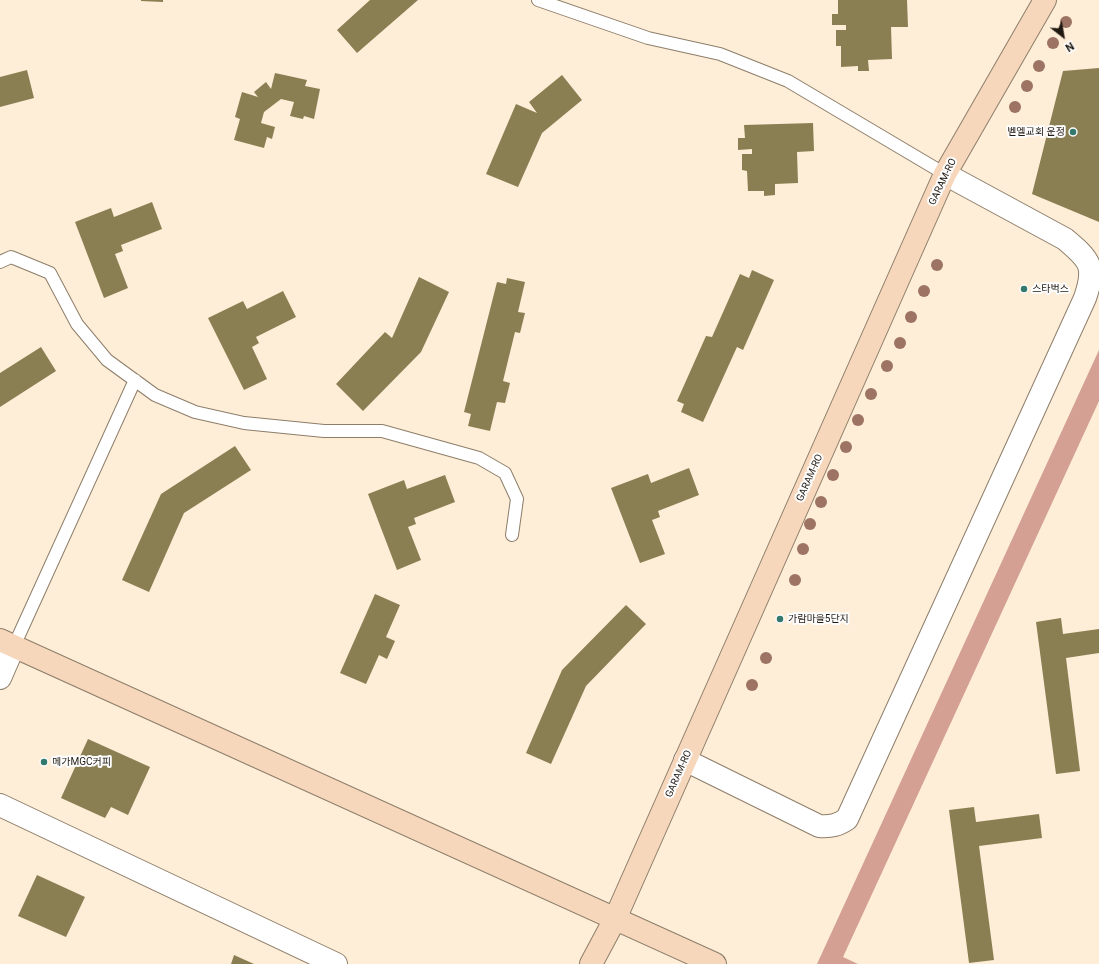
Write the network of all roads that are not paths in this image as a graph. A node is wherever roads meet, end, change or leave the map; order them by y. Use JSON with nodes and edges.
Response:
{"nodes":[{"id":1,"x":538,"y":0,"type":"edge"},
{"id":2,"x":1045,"y":0,"type":"edge"},
{"id":3,"x":945,"y":174,"type":"junction"},
{"id":4,"x":0,"y":262,"type":"edge"},
{"id":5,"x":134,"y":380,"type":"junction"},
{"id":6,"x":512,"y":535,"type":"dead end"},
{"id":7,"x":7,"y":643,"type":"edge"},
{"id":8,"x":0,"y":678,"type":"edge"},
{"id":9,"x":685,"y":760,"type":"junction"},
{"id":10,"x":0,"y":805,"type":"edge"},
{"id":11,"x":615,"y":919,"type":"junction"},
{"id":12,"x":336,"y":964,"type":"edge"},
{"id":13,"x":591,"y":964,"type":"edge"},
{"id":14,"x":715,"y":964,"type":"edge"}],
"edges":[{"from":1,"to":3,"type":"lane"},
{"from":2,"to":3,"type":"street","name":"GARAM-RO"},
{"from":3,"to":9,"type":"street","name":"GARAM-RO"},
{"from":3,"to":9,"type":"street"},
{"from":4,"to":5,"type":"lane"},
{"from":5,"to":6,"type":"lane"},
{"from":5,"to":7,"type":"lane"},
{"from":7,"to":8,"type":"street"},
{"from":7,"to":11,"type":"street"},
{"from":9,"to":11,"type":"street","name":"GARAM-RO"},
{"from":10,"to":12,"type":"street"},
{"from":11,"to":13,"type":"street","name":"GARAM-RO"},
{"from":11,"to":14,"type":"street"}]}
